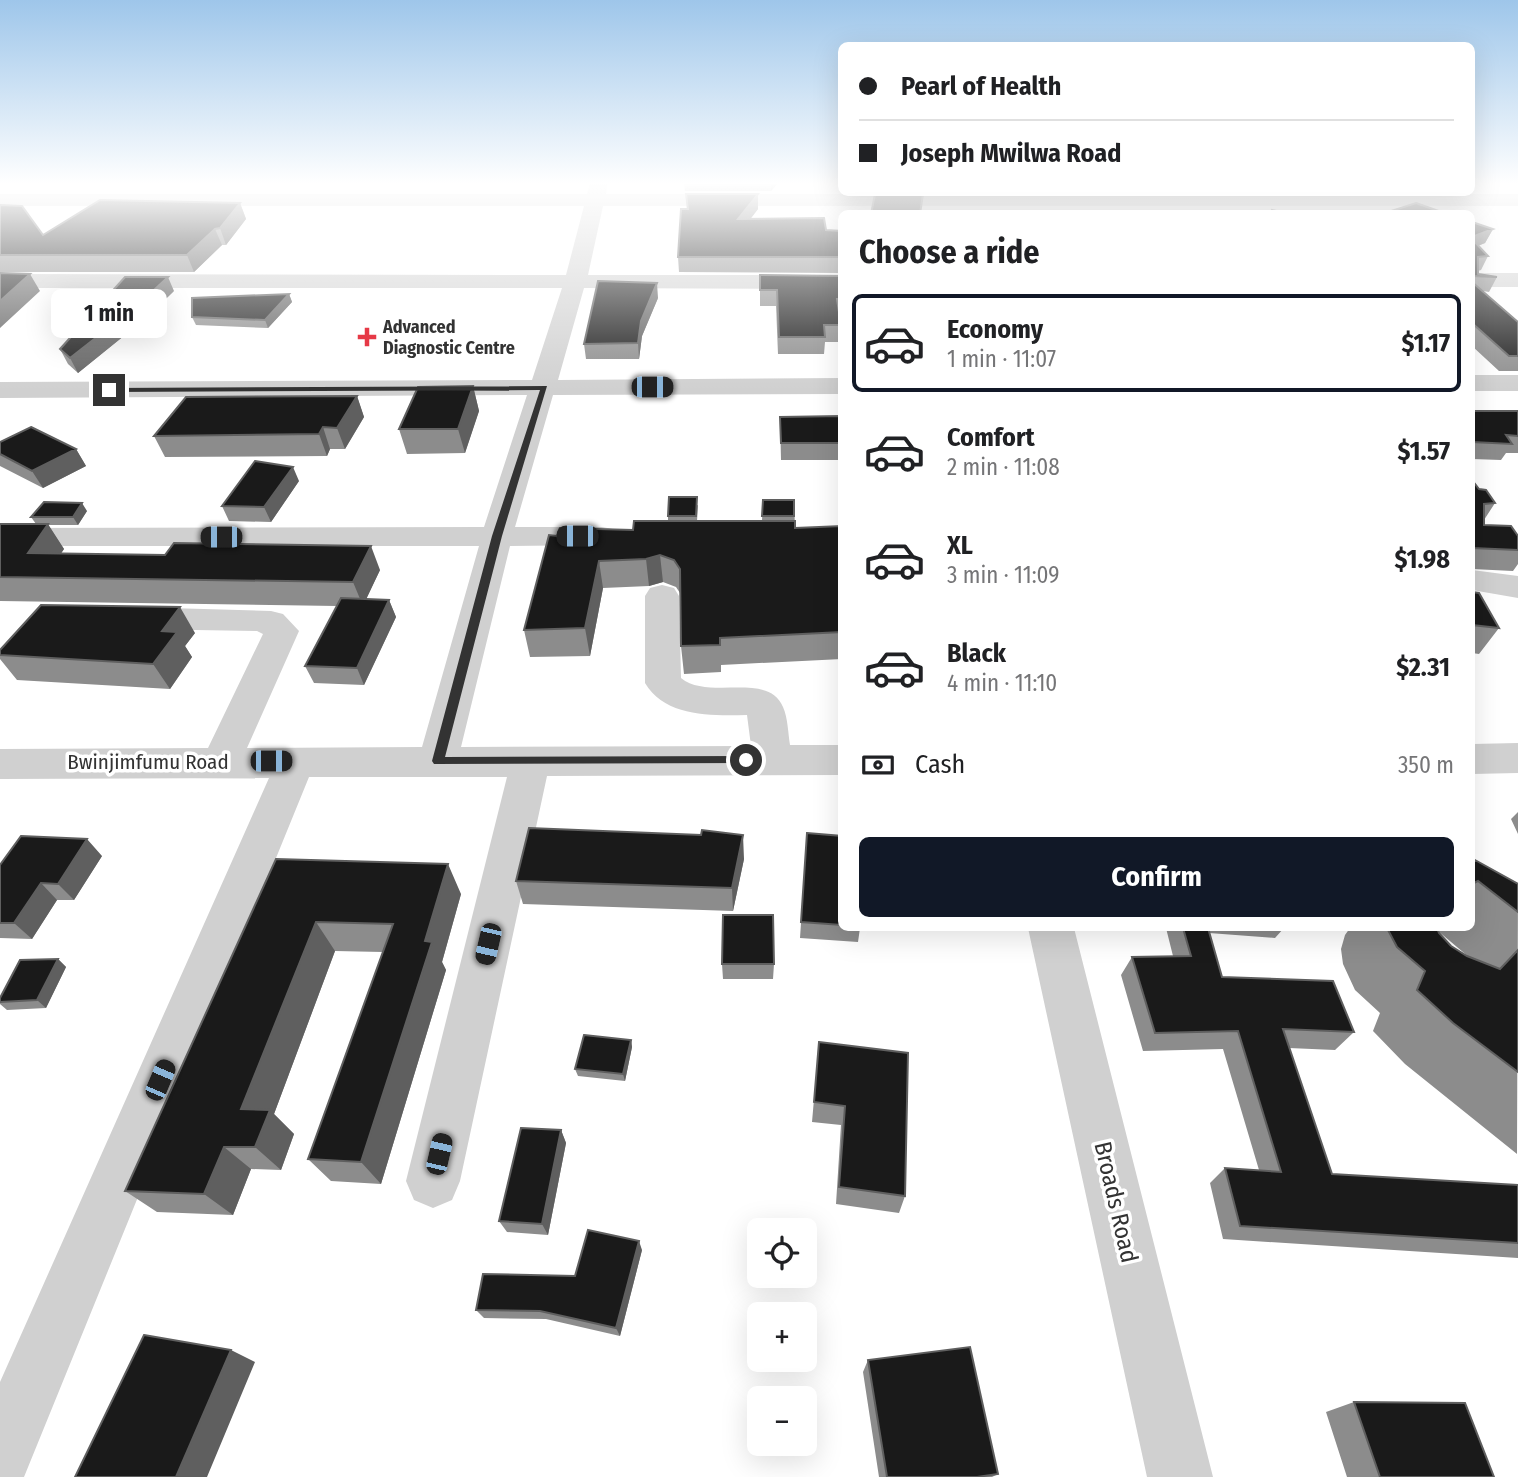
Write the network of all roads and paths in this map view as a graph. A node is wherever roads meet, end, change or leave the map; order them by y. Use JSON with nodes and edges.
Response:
{"nodes":[{"id":1,"x":582,"y":252,"type":"edge"},
{"id":2,"x":1475,"y":280,"type":"edge"},
{"id":3,"x":1518,"y":280,"type":"edge"},
{"id":4,"x":0,"y":281,"type":"edge"},
{"id":5,"x":575,"y":282,"type":"junction"},
{"id":6,"x":838,"y":282,"type":"edge"},
{"id":7,"x":1475,"y":365,"type":"edge"},
{"id":8,"x":1495,"y":383,"type":"edge"},
{"id":9,"x":838,"y":386,"type":"edge"},
{"id":10,"x":544,"y":388,"type":"junction"},
{"id":11,"x":0,"y":390,"type":"edge"},
{"id":12,"x":497,"y":536,"type":"junction"},
{"id":13,"x":635,"y":536,"type":"edge"},
{"id":14,"x":0,"y":537,"type":"edge"},
{"id":15,"x":1475,"y":580,"type":"edge"},
{"id":16,"x":1518,"y":587,"type":"edge"},
{"id":17,"x":662,"y":596,"type":"dead end"},
{"id":18,"x":104,"y":617,"type":"edge"},
{"id":19,"x":1518,"y":758,"type":"edge"},
{"id":20,"x":1475,"y":759,"type":"edge"},
{"id":21,"x":773,"y":760,"type":"junction"},
{"id":22,"x":838,"y":760,"type":"edge"},
{"id":23,"x":296,"y":761,"type":"junction"},
{"id":24,"x":438,"y":761,"type":"junction"},
{"id":25,"x":531,"y":761,"type":"junction"},
{"id":26,"x":221,"y":762,"type":"junction"},
{"id":27,"x":0,"y":764,"type":"edge"},
{"id":28,"x":1052,"y":931,"type":"edge"},
{"id":29,"x":433,"y":1181,"type":"dead end"},
{"id":30,"x":0,"y":1456,"type":"edge"},
{"id":31,"x":1180,"y":1477,"type":"edge"}],
"edges":[{"from":1,"to":5,"type":"street"},
{"from":2,"to":3,"type":"street"},
{"from":4,"to":5,"type":"street"},
{"from":5,"to":6,"type":"street"},
{"from":5,"to":10,"type":"street"},
{"from":7,"to":8,"type":"street"},
{"from":9,"to":10,"type":"street"},
{"from":10,"to":11,"type":"street"},
{"from":10,"to":12,"type":"street"},
{"from":12,"to":13,"type":"street"},
{"from":12,"to":14,"type":"street"},
{"from":12,"to":24,"type":"street"},
{"from":15,"to":16,"type":"street"},
{"from":17,"to":21,"type":"street"},
{"from":18,"to":26,"type":"street"},
{"from":19,"to":20,"type":"street"},
{"from":21,"to":22,"type":"street","name":"Bwinjimfumu Road"},
{"from":21,"to":25,"type":"street","name":"Bwinjimfumu Road"},
{"from":23,"to":24,"type":"street","name":"Bwinjimfumu Road"},
{"from":23,"to":26,"type":"street","name":"Bwinjimfumu Road"},
{"from":23,"to":30,"type":"street"},
{"from":24,"to":25,"type":"street","name":"Bwinjimfumu Road"},
{"from":25,"to":29,"type":"street"},
{"from":26,"to":27,"type":"street","name":"Bwinjimfumu Road"},
{"from":28,"to":31,"type":"street","name":"Broads Road"}]}
